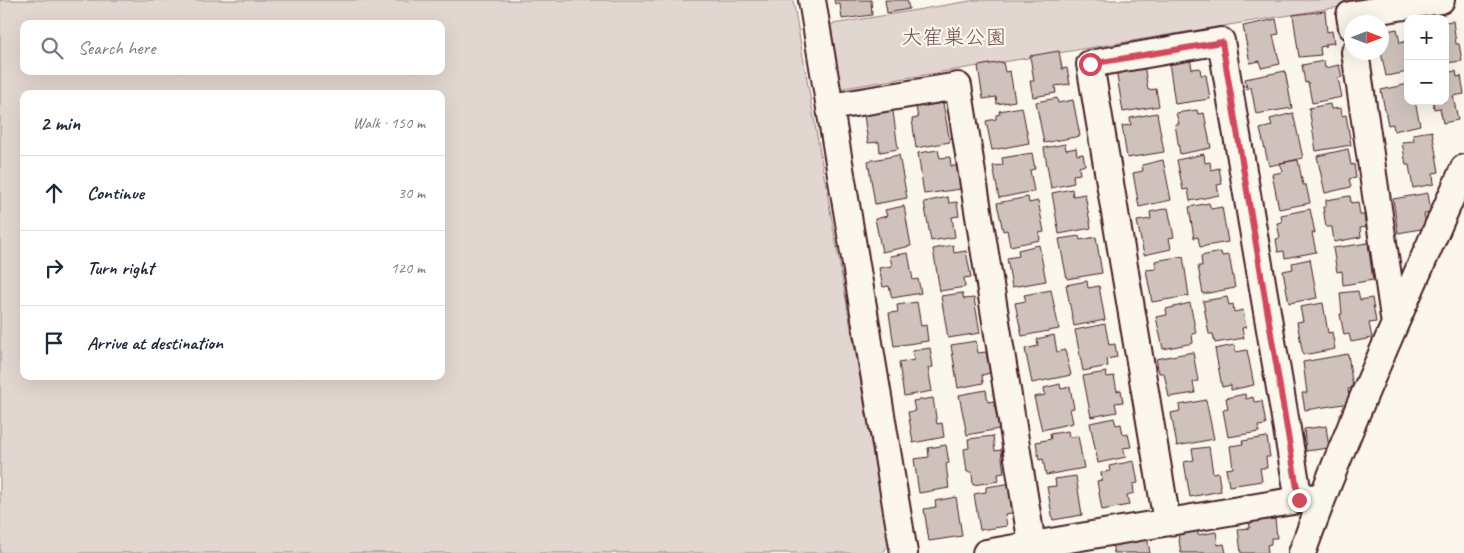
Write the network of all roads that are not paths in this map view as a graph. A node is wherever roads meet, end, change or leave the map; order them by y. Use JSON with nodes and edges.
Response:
{"nodes":[{"id":1,"x":812,"y":0,"type":"edge"},
{"id":2,"x":1441,"y":0,"type":"edge"},
{"id":3,"x":1350,"y":15,"type":"edge"},
{"id":4,"x":1356,"y":60,"type":"edge"},
{"id":5,"x":830,"y":107,"type":"junction"},
{"id":6,"x":1464,"y":168,"type":"edge"},
{"id":7,"x":1395,"y":324,"type":"junction"},
{"id":8,"x":1311,"y":498,"type":"junction"},
{"id":9,"x":1167,"y":522,"type":"junction"},
{"id":10,"x":1094,"y":544,"type":"edge"},
{"id":11,"x":1032,"y":545,"type":"junction"},
{"id":12,"x":904,"y":553,"type":"edge"},
{"id":13,"x":986,"y":553,"type":"edge"},
{"id":14,"x":1302,"y":553,"type":"edge"}],
"edges":[{"from":1,"to":5,"type":"street"},
{"from":2,"to":3,"type":"street"},
{"from":4,"to":7,"type":"street"},
{"from":5,"to":11,"type":"street"},
{"from":5,"to":12,"type":"street"},
{"from":6,"to":7,"type":"street"},
{"from":7,"to":8,"type":"street"},
{"from":8,"to":9,"type":"street"},
{"from":8,"to":9,"type":"street"},
{"from":8,"to":14,"type":"street"},
{"from":9,"to":10,"type":"street"},
{"from":10,"to":11,"type":"street"},
{"from":11,"to":13,"type":"street"}]}
